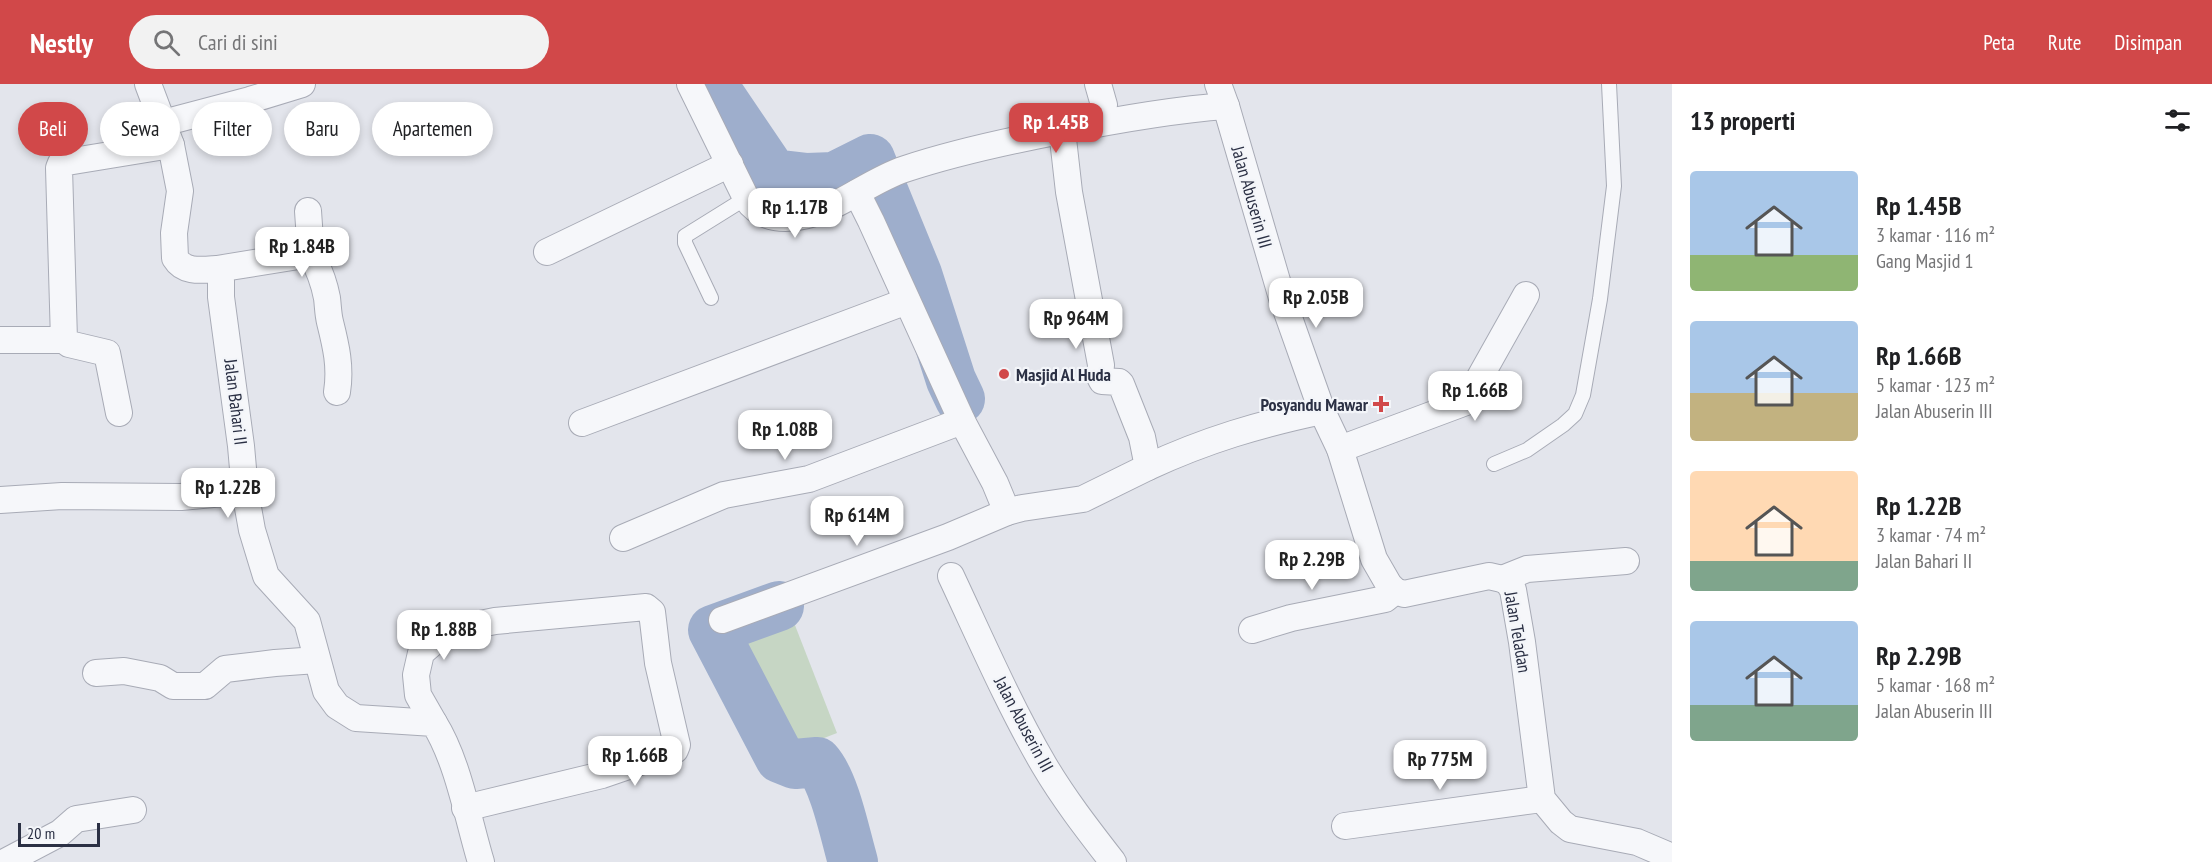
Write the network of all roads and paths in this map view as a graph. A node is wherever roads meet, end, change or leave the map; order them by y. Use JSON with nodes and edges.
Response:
{"nodes":[{"id":1,"x":148,"y":84,"type":"edge"},
{"id":2,"x":302,"y":84,"type":"edge"},
{"id":3,"x":690,"y":84,"type":"edge"},
{"id":4,"x":1609,"y":84,"type":"edge"},
{"id":5,"x":1222,"y":95,"type":"edge"},
{"id":6,"x":155,"y":102,"type":"edge"},
{"id":7,"x":180,"y":129,"type":"edge"},
{"id":8,"x":1062,"y":130,"type":"junction"},
{"id":9,"x":100,"y":152,"type":"edge"},
{"id":10,"x":172,"y":156,"type":"edge"},
{"id":11,"x":730,"y":164,"type":"junction"},
{"id":12,"x":867,"y":188,"type":"junction"},
{"id":13,"x":746,"y":198,"type":"junction"},
{"id":14,"x":308,"y":211,"type":"dead end"},
{"id":15,"x":547,"y":252,"type":"dead end"},
{"id":16,"x":311,"y":254,"type":"junction"},
{"id":17,"x":218,"y":269,"type":"junction"},
{"id":18,"x":1526,"y":295,"type":"dead end"},
{"id":19,"x":711,"y":298,"type":"dead end"},
{"id":20,"x":907,"y":301,"type":"junction"},
{"id":21,"x":0,"y":340,"type":"edge"},
{"id":22,"x":64,"y":340,"type":"junction"},
{"id":23,"x":337,"y":392,"type":"dead end"},
{"id":24,"x":1322,"y":411,"type":"junction"},
{"id":25,"x":119,"y":414,"type":"dead end"},
{"id":26,"x":962,"y":421,"type":"junction"},
{"id":27,"x":582,"y":423,"type":"dead end"},
{"id":28,"x":1340,"y":448,"type":"junction"},
{"id":29,"x":1494,"y":464,"type":"dead end"},
{"id":30,"x":1148,"y":467,"type":"junction"},
{"id":31,"x":245,"y":491,"type":"junction"},
{"id":32,"x":0,"y":500,"type":"edge"},
{"id":33,"x":1014,"y":510,"type":"junction"},
{"id":34,"x":622,"y":538,"type":"dead end"},
{"id":35,"x":1626,"y":561,"type":"dead end"},
{"id":36,"x":951,"y":576,"type":"dead end"},
{"id":37,"x":1502,"y":579,"type":"junction"},
{"id":38,"x":1395,"y":591,"type":"junction"},
{"id":39,"x":722,"y":620,"type":"dead end"},
{"id":40,"x":1252,"y":630,"type":"dead end"},
{"id":41,"x":317,"y":660,"type":"junction"},
{"id":42,"x":96,"y":673,"type":"dead end"},
{"id":43,"x":434,"y":723,"type":"junction"},
{"id":44,"x":1542,"y":799,"type":"junction"},
{"id":45,"x":465,"y":808,"type":"junction"},
{"id":46,"x":133,"y":810,"type":"dead end"},
{"id":47,"x":1345,"y":826,"type":"dead end"},
{"id":48,"x":1672,"y":857,"type":"edge"},
{"id":49,"x":5,"y":862,"type":"edge"},
{"id":50,"x":481,"y":862,"type":"edge"},
{"id":51,"x":1113,"y":862,"type":"edge"}],
"edges":[{"from":1,"to":6,"type":"street"},
{"from":2,"to":7,"type":"street"},
{"from":3,"to":11,"type":"street"},
{"from":4,"to":29,"type":"lane"},
{"from":5,"to":8,"type":"street"},
{"from":5,"to":24,"type":"street","name":"Jalan Abuserin III"},
{"from":8,"to":12,"type":"street"},
{"from":8,"to":30,"type":"street"},
{"from":9,"to":22,"type":"street"},
{"from":10,"to":17,"type":"street"},
{"from":11,"to":13,"type":"street"},
{"from":11,"to":15,"type":"street"},
{"from":12,"to":13,"type":"street"},
{"from":12,"to":20,"type":"street"},
{"from":13,"to":19,"type":"lane"},
{"from":14,"to":16,"type":"street"},
{"from":16,"to":17,"type":"street"},
{"from":16,"to":23,"type":"street"},
{"from":17,"to":31,"type":"street","name":"Jalan Bahari II"},
{"from":18,"to":28,"type":"street"},
{"from":20,"to":26,"type":"street"},
{"from":20,"to":27,"type":"street"},
{"from":21,"to":22,"type":"street"},
{"from":22,"to":25,"type":"street"},
{"from":24,"to":28,"type":"street","name":"Jalan Abuserin III"},
{"from":24,"to":30,"type":"street"},
{"from":26,"to":33,"type":"street"},
{"from":26,"to":34,"type":"street"},
{"from":28,"to":38,"type":"street","name":"Jalan Abuserin III"},
{"from":30,"to":33,"type":"street"},
{"from":31,"to":32,"type":"street"},
{"from":31,"to":41,"type":"street","name":"Jalan Bahari II"},
{"from":33,"to":39,"type":"street"},
{"from":35,"to":37,"type":"street"},
{"from":36,"to":51,"type":"street","name":"Jalan Abuserin III"},
{"from":37,"to":38,"type":"street","name":"Jalan Teladan"},
{"from":37,"to":44,"type":"street","name":"Jalan Teladan"},
{"from":38,"to":40,"type":"street"},
{"from":41,"to":42,"type":"street"},
{"from":41,"to":43,"type":"street","name":"Jalan Bahari II"},
{"from":43,"to":45,"type":"street"},
{"from":43,"to":45,"type":"street"},
{"from":44,"to":47,"type":"street"},
{"from":44,"to":48,"type":"street"},
{"from":45,"to":50,"type":"street"},
{"from":46,"to":49,"type":"street"}]}
